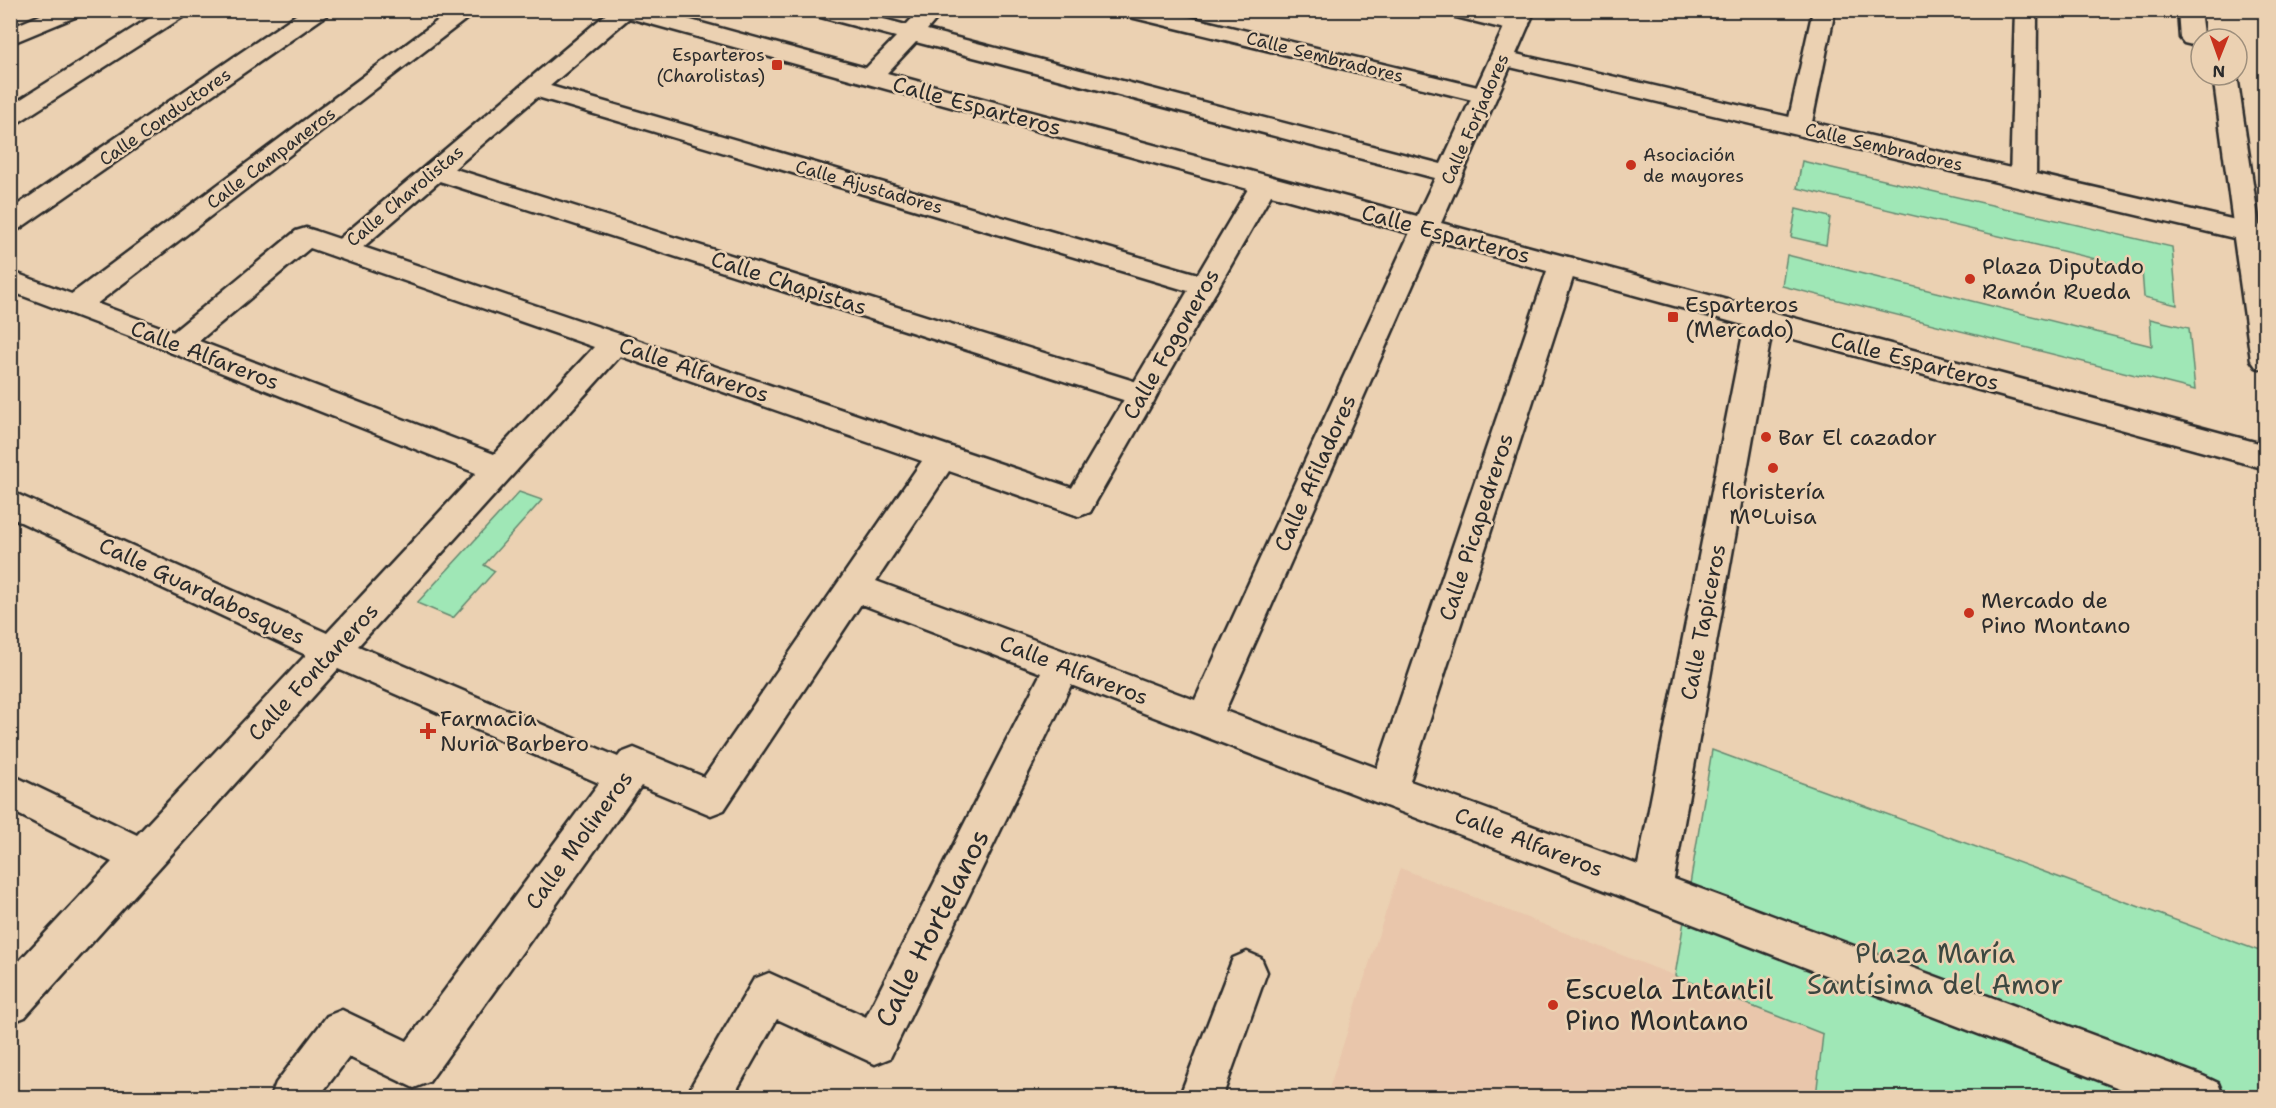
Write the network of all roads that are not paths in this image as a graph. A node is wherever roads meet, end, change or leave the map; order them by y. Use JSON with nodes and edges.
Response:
{"nodes":[{"id":1,"x":72,"y":10,"type":"edge"},
{"id":2,"x":178,"y":10,"type":"edge"},
{"id":3,"x":319,"y":10,"type":"edge"},
{"id":4,"x":467,"y":10,"type":"edge"},
{"id":5,"x":626,"y":10,"type":"edge"},
{"id":6,"x":821,"y":10,"type":"edge"},
{"id":7,"x":933,"y":10,"type":"edge"},
{"id":8,"x":1130,"y":10,"type":"edge"},
{"id":9,"x":1456,"y":10,"type":"edge"},
{"id":10,"x":1824,"y":10,"type":"edge"},
{"id":11,"x":2026,"y":10,"type":"edge"},
{"id":12,"x":2189,"y":10,"type":"edge"},
{"id":13,"x":1520,"y":18,"type":"edge"},
{"id":14,"x":2191,"y":27,"type":"edge"},
{"id":15,"x":911,"y":34,"type":"junction"},
{"id":16,"x":10,"y":37,"type":"edge"},
{"id":17,"x":1502,"y":58,"type":"junction"},
{"id":18,"x":871,"y":77,"type":"junction"},
{"id":19,"x":2227,"y":87,"type":"edge"},
{"id":20,"x":533,"y":88,"type":"junction"},
{"id":21,"x":1485,"y":96,"type":"junction"},
{"id":22,"x":10,"y":117,"type":"edge"},
{"id":23,"x":1799,"y":127,"type":"junction"},
{"id":24,"x":435,"y":171,"type":"junction"},
{"id":25,"x":1450,"y":174,"type":"junction"},
{"id":26,"x":2023,"y":179,"type":"junction"},
{"id":27,"x":1264,"y":184,"type":"junction"},
{"id":28,"x":10,"y":223,"type":"edge"},
{"id":29,"x":1425,"y":228,"type":"junction"},
{"id":30,"x":2256,"y":234,"type":"edge"},
{"id":31,"x":344,"y":249,"type":"junction"},
{"id":32,"x":1563,"y":265,"type":"junction"},
{"id":33,"x":10,"y":280,"type":"edge"},
{"id":34,"x":1205,"y":286,"type":"junction"},
{"id":35,"x":2260,"y":290,"type":"edge"},
{"id":36,"x":76,"y":305,"type":"junction"},
{"id":37,"x":1760,"y":319,"type":"junction"},
{"id":38,"x":615,"y":343,"type":"junction"},
{"id":39,"x":177,"y":344,"type":"junction"},
{"id":40,"x":2265,"y":360,"type":"edge"},
{"id":41,"x":1142,"y":395,"type":"junction"},
{"id":42,"x":942,"y":456,"type":"junction"},
{"id":43,"x":2265,"y":457,"type":"edge"},
{"id":44,"x":499,"y":469,"type":"junction"},
{"id":45,"x":10,"y":503,"type":"edge"},
{"id":46,"x":1079,"y":503,"type":"joint"},
{"id":47,"x":854,"y":586,"type":"junction"},
{"id":48,"x":332,"y":651,"type":"junction"},
{"id":49,"x":1063,"y":665,"type":"junction"},
{"id":50,"x":1204,"y":719,"type":"junction"},
{"id":51,"x":625,"y":777,"type":"junction"},
{"id":52,"x":1389,"y":789,"type":"junction"},
{"id":53,"x":10,"y":791,"type":"edge"},
{"id":54,"x":143,"y":858,"type":"junction"},
{"id":55,"x":1653,"y":889,"type":"junction"},
{"id":56,"x":1247,"y":972,"type":"dead end"},
{"id":57,"x":10,"y":1002,"type":"edge"},
{"id":58,"x":291,"y":1098,"type":"edge"},
{"id":59,"x":708,"y":1098,"type":"edge"},
{"id":60,"x":1200,"y":1098,"type":"edge"},
{"id":61,"x":2203,"y":1098,"type":"edge"}],
"edges":[{"from":1,"to":16,"type":"street"},
{"from":2,"to":22,"type":"street"},
{"from":3,"to":28,"type":"street","name":"Calle Conductores"},
{"from":4,"to":36,"type":"street","name":"Calle Campaneros"},
{"from":5,"to":18,"type":"street","name":"Calle Esparteros"},
{"from":5,"to":20,"type":"street","name":"Calle Charolistas"},
{"from":6,"to":15,"type":"street"},
{"from":7,"to":15,"type":"street"},
{"from":8,"to":21,"type":"street","name":"Calle Sembradores"},
{"from":9,"to":13,"type":"street"},
{"from":10,"to":23,"type":"street"},
{"from":11,"to":26,"type":"street"},
{"from":12,"to":14,"type":"street"},
{"from":13,"to":17,"type":"street","name":"Calle Forjadores"},
{"from":15,"to":18,"type":"street"},
{"from":15,"to":25,"type":"street"},
{"from":17,"to":21,"type":"street","name":"Calle Forjadores"},
{"from":17,"to":23,"type":"street","name":"Calle Sembradores"},
{"from":18,"to":27,"type":"street","name":"Calle Esparteros"},
{"from":19,"to":30,"type":"street"},
{"from":20,"to":24,"type":"street","name":"Calle Charolistas"},
{"from":20,"to":34,"type":"street","name":"Calle Ajustadores"},
{"from":21,"to":25,"type":"street","name":"Calle Forjadores"},
{"from":23,"to":26,"type":"street","name":"Calle Sembradores"},
{"from":24,"to":31,"type":"street","name":"Calle Charolistas"},
{"from":24,"to":41,"type":"street","name":"Calle Chapistas"},
{"from":25,"to":29,"type":"street","name":"Calle Forjadores"},
{"from":26,"to":30,"type":"street","name":"Calle Sembradores"},
{"from":27,"to":29,"type":"street","name":"Calle Esparteros"},
{"from":27,"to":34,"type":"street","name":"Calle Fogoneros"},
{"from":29,"to":32,"type":"street","name":"Calle Esparteros"},
{"from":29,"to":50,"type":"street","name":"Calle Afiladores"},
{"from":30,"to":35,"type":"street"},
{"from":31,"to":38,"type":"street","name":"Calle Alfareros"},
{"from":31,"to":39,"type":"street","name":"Calle Charolistas"},
{"from":32,"to":37,"type":"street","name":"Calle Esparteros"},
{"from":32,"to":52,"type":"street","name":"Calle Picapedreros"},
{"from":33,"to":36,"type":"street","name":"Calle Alfareros"},
{"from":34,"to":41,"type":"street","name":"Calle Fogoneros"},
{"from":35,"to":40,"type":"street"},
{"from":36,"to":39,"type":"street","name":"Calle Alfareros"},
{"from":37,"to":43,"type":"street","name":"Calle Esparteros"},
{"from":37,"to":55,"type":"street","name":"Calle Tapiceros"},
{"from":38,"to":42,"type":"street","name":"Calle Alfareros"},
{"from":38,"to":44,"type":"street","name":"Calle Fontaneros"},
{"from":39,"to":44,"type":"street","name":"Calle Alfareros"},
{"from":41,"to":46,"type":"street","name":"Calle Fogoneros"},
{"from":42,"to":46,"type":"street","name":"Calle Alfareros"},
{"from":42,"to":47,"type":"street","name":"Calle Molineros"},
{"from":44,"to":48,"type":"street","name":"Calle Fontaneros"},
{"from":45,"to":48,"type":"street","name":"Calle Guardabosques"},
{"from":47,"to":49,"type":"street","name":"Calle Alfareros"},
{"from":47,"to":51,"type":"street","name":"Calle Molineros"},
{"from":48,"to":51,"type":"street","name":"Calle Guardabosques"},
{"from":48,"to":54,"type":"street","name":"Calle Fontaneros"},
{"from":49,"to":50,"type":"street","name":"Calle Alfareros"},
{"from":49,"to":59,"type":"street","name":"Calle Hortelanos"},
{"from":50,"to":52,"type":"street","name":"Calle Alfareros"},
{"from":51,"to":58,"type":"street","name":"Calle Molineros"},
{"from":52,"to":55,"type":"street","name":"Calle Alfareros"},
{"from":53,"to":54,"type":"street"},
{"from":54,"to":57,"type":"street","name":"Calle Fontaneros"},
{"from":55,"to":61,"type":"street","name":"Calle Alfareros"},
{"from":56,"to":60,"type":"street"}]}
